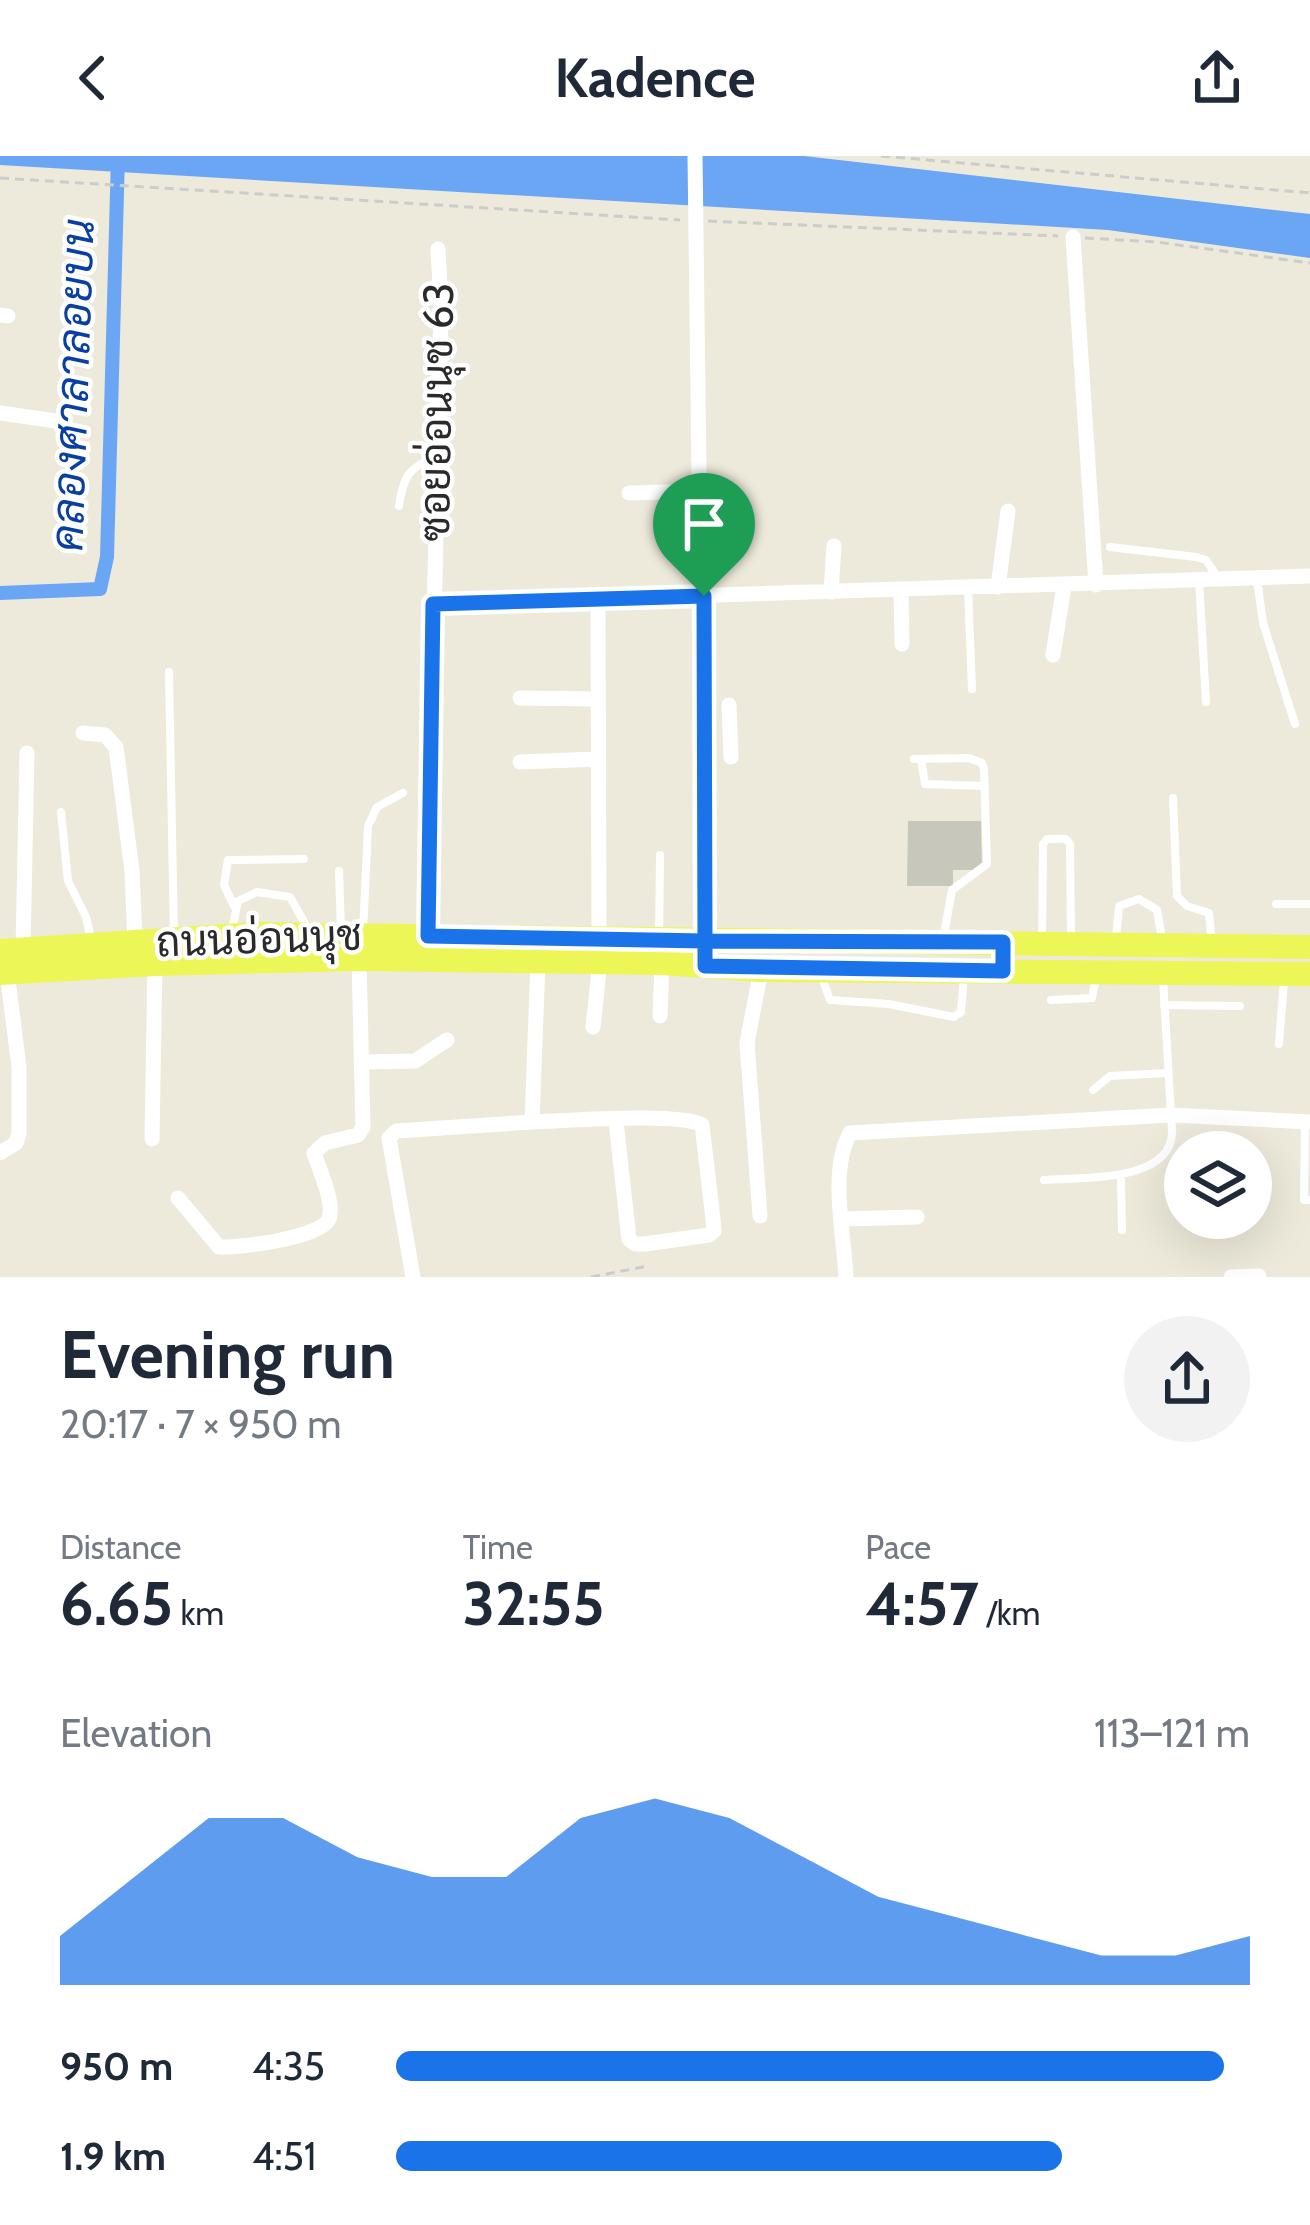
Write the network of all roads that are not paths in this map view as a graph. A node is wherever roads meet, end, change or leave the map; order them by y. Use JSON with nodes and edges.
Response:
{"nodes":[{"id":1,"x":695,"y":156,"type":"edge"},
{"id":2,"x":1073,"y":237,"type":"road end"},
{"id":3,"x":438,"y":249,"type":"dead end"},
{"id":4,"x":0,"y":413,"type":"edge"},
{"id":5,"x":63,"y":422,"type":"dead end"},
{"id":6,"x":437,"y":457,"type":"junction"},
{"id":7,"x":702,"y":490,"type":"junction"},
{"id":8,"x":629,"y":493,"type":"dead end"},
{"id":9,"x":399,"y":506,"type":"dead end"},
{"id":10,"x":1008,"y":511,"type":"dead end"},
{"id":11,"x":834,"y":546,"type":"dead end"},
{"id":12,"x":1110,"y":547,"type":"dead end"},
{"id":13,"x":1310,"y":576,"type":"edge"},
{"id":14,"x":1256,"y":578,"type":"junction"},
{"id":15,"x":1219,"y":579,"type":"junction"},
{"id":16,"x":1199,"y":580,"type":"junction"},
{"id":17,"x":1096,"y":585,"type":"junction"},
{"id":18,"x":1064,"y":586,"type":"junction"},
{"id":19,"x":998,"y":587,"type":"junction"},
{"id":20,"x":968,"y":588,"type":"junction"},
{"id":21,"x":902,"y":590,"type":"junction"},
{"id":22,"x":831,"y":592,"type":"junction"},
{"id":23,"x":704,"y":596,"type":"junction"},
{"id":24,"x":598,"y":600,"type":"junction"},
{"id":25,"x":433,"y":604,"type":"junction"},
{"id":26,"x":902,"y":644,"type":"dead end"},
{"id":27,"x":1053,"y":655,"type":"dead end"},
{"id":28,"x":169,"y":672,"type":"dead end"},
{"id":29,"x":972,"y":689,"type":"dead end"},
{"id":30,"x":520,"y":698,"type":"dead end"},
{"id":31,"x":598,"y":699,"type":"junction"},
{"id":32,"x":1206,"y":702,"type":"dead end"},
{"id":33,"x":729,"y":705,"type":"dead end"},
{"id":34,"x":1295,"y":724,"type":"dead end"},
{"id":35,"x":83,"y":733,"type":"dead end"},
{"id":36,"x":730,"y":733,"type":"junction"},
{"id":37,"x":704,"y":734,"type":"junction"},
{"id":38,"x":27,"y":753,"type":"dead end"},
{"id":39,"x":731,"y":757,"type":"dead end"},
{"id":40,"x":598,"y":759,"type":"junction"},
{"id":41,"x":520,"y":762,"type":"dead end"},
{"id":42,"x":984,"y":786,"type":"junction"},
{"id":43,"x":403,"y":793,"type":"dead end"},
{"id":44,"x":1173,"y":798,"type":"dead end"},
{"id":45,"x":61,"y":812,"type":"dead end"},
{"id":46,"x":660,"y":855,"type":"dead end"},
{"id":47,"x":304,"y":860,"type":"dead end"},
{"id":48,"x":339,"y":871,"type":"dead end"},
{"id":49,"x":1276,"y":904,"type":"dead end"},
{"id":50,"x":1310,"y":904,"type":"edge"},
{"id":51,"x":235,"y":908,"type":"junction"},
{"id":52,"x":311,"y":934,"type":"junction"},
{"id":53,"x":231,"y":935,"type":"junction"},
{"id":54,"x":428,"y":936,"type":"junction"},
{"id":55,"x":174,"y":938,"type":"junction"},
{"id":56,"x":135,"y":942,"type":"junction"},
{"id":57,"x":943,"y":942,"type":"junction"},
{"id":58,"x":1003,"y":942,"type":"junction"},
{"id":59,"x":355,"y":943,"type":"junction"},
{"id":60,"x":1042,"y":943,"type":"junction"},
{"id":61,"x":1071,"y":943,"type":"junction"},
{"id":62,"x":92,"y":945,"type":"junction"},
{"id":63,"x":1116,"y":945,"type":"junction"},
{"id":64,"x":1162,"y":946,"type":"junction"},
{"id":65,"x":1213,"y":946,"type":"junction"},
{"id":66,"x":1310,"y":947,"type":"edge"},
{"id":67,"x":600,"y":951,"type":"junction"},
{"id":68,"x":660,"y":951,"type":"junction"},
{"id":69,"x":705,"y":953,"type":"junction"},
{"id":70,"x":8,"y":961,"type":"edge"},
{"id":71,"x":538,"y":961,"type":"junction"},
{"id":72,"x":155,"y":964,"type":"junction"},
{"id":73,"x":760,"y":970,"type":"junction"},
{"id":74,"x":820,"y":970,"type":"junction"},
{"id":75,"x":964,"y":970,"type":"junction"},
{"id":76,"x":1003,"y":971,"type":"junction"},
{"id":77,"x":1096,"y":973,"type":"junction"},
{"id":78,"x":1162,"y":974,"type":"junction"},
{"id":79,"x":1297,"y":974,"type":"edge"},
{"id":80,"x":1051,"y":1000,"type":"dead end"},
{"id":81,"x":1164,"y":1005,"type":"junction"},
{"id":82,"x":1240,"y":1006,"type":"dead end"},
{"id":83,"x":660,"y":1016,"type":"dead end"},
{"id":84,"x":593,"y":1027,"type":"dead end"},
{"id":85,"x":447,"y":1040,"type":"dead end"},
{"id":86,"x":1279,"y":1044,"type":"dead end"},
{"id":87,"x":8,"y":1045,"type":"edge"},
{"id":88,"x":361,"y":1062,"type":"junction"},
{"id":89,"x":1168,"y":1072,"type":"junction"},
{"id":90,"x":1093,"y":1090,"type":"dead end"},
{"id":91,"x":1171,"y":1114,"type":"junction"},
{"id":92,"x":532,"y":1121,"type":"junction"},
{"id":93,"x":616,"y":1121,"type":"junction"},
{"id":94,"x":1308,"y":1122,"type":"edge"},
{"id":95,"x":152,"y":1139,"type":"dead end"},
{"id":96,"x":0,"y":1153,"type":"edge"},
{"id":97,"x":1121,"y":1174,"type":"junction"},
{"id":98,"x":1044,"y":1180,"type":"dead end"},
{"id":99,"x":178,"y":1198,"type":"dead end"},
{"id":100,"x":1310,"y":1201,"type":"edge"},
{"id":101,"x":760,"y":1216,"type":"dead end"},
{"id":102,"x":916,"y":1217,"type":"dead end"},
{"id":103,"x":843,"y":1219,"type":"junction"},
{"id":104,"x":1122,"y":1230,"type":"dead end"},
{"id":105,"x":1259,"y":1276,"type":"edge"},
{"id":106,"x":413,"y":1277,"type":"edge"},
{"id":107,"x":847,"y":1277,"type":"edge"},
{"id":108,"x":1231,"y":1277,"type":"edge"}],
"edges":[{"from":1,"to":7,"type":"street"},
{"from":2,"to":17,"type":"street"},
{"from":3,"to":6,"type":"street","name":"ซอยอ่อนนุช 63"},
{"from":4,"to":5,"type":"street"},
{"from":6,"to":9,"type":"lane"},
{"from":6,"to":25,"type":"street","name":"ซอยอ่อนนุช 63"},
{"from":7,"to":8,"type":"street"},
{"from":7,"to":23,"type":"street"},
{"from":10,"to":19,"type":"street"},
{"from":11,"to":22,"type":"street"},
{"from":12,"to":15,"type":"lane"},
{"from":13,"to":14,"type":"street"},
{"from":14,"to":15,"type":"street"},
{"from":14,"to":34,"type":"lane"},
{"from":15,"to":16,"type":"street"},
{"from":16,"to":17,"type":"street"},
{"from":16,"to":32,"type":"lane"},
{"from":17,"to":18,"type":"street"},
{"from":18,"to":19,"type":"street"},
{"from":18,"to":27,"type":"street"},
{"from":19,"to":20,"type":"street"},
{"from":20,"to":21,"type":"street"},
{"from":20,"to":29,"type":"lane"},
{"from":21,"to":22,"type":"street"},
{"from":21,"to":26,"type":"street"},
{"from":22,"to":23,"type":"street"},
{"from":23,"to":24,"type":"street"},
{"from":23,"to":37,"type":"street"},
{"from":24,"to":25,"type":"street"},
{"from":24,"to":31,"type":"street"},
{"from":25,"to":54,"type":"street","name":"ซอยอ่อนนุช 63"},
{"from":28,"to":55,"type":"lane"},
{"from":30,"to":31,"type":"street"},
{"from":31,"to":40,"type":"street"},
{"from":33,"to":36,"type":"street"},
{"from":35,"to":56,"type":"street"},
{"from":36,"to":37,"type":"street"},
{"from":36,"to":39,"type":"street"},
{"from":37,"to":69,"type":"street"},
{"from":38,"to":70,"type":"street"},
{"from":40,"to":41,"type":"street"},
{"from":40,"to":67,"type":"street"},
{"from":42,"to":42,"type":"lane"},
{"from":42,"to":57,"type":"lane"},
{"from":43,"to":59,"type":"lane"},
{"from":44,"to":65,"type":"lane"},
{"from":45,"to":62,"type":"lane"},
{"from":46,"to":68,"type":"lane"},
{"from":47,"to":51,"type":"lane"},
{"from":48,"to":59,"type":"lane"},
{"from":49,"to":50,"type":"lane"},
{"from":51,"to":52,"type":"lane"},
{"from":51,"to":53,"type":"lane"},
{"from":52,"to":53,"type":"main road","name":"ถนนอ่อนนุช"},
{"from":52,"to":59,"type":"main road","name":"ถนนอ่อนนุช"},
{"from":53,"to":55,"type":"main road","name":"ถนนอ่อนนุช"},
{"from":54,"to":59,"type":"main road","name":"ถนนอ่อนนุช"},
{"from":54,"to":67,"type":"main road","name":"ถนนอ่อนนุช"},
{"from":55,"to":56,"type":"main road","name":"ถนนอ่อนนุช"},
{"from":56,"to":62,"type":"main road","name":"ถนนอ่อนนุช"},
{"from":57,"to":58,"type":"main road","name":"ถนนอ่อนนุช"},
{"from":57,"to":69,"type":"main road","name":"ถนนอ่อนนุช"},
{"from":58,"to":60,"type":"main road","name":"ถนนอ่อนนุช"},
{"from":58,"to":76,"type":"main road"},
{"from":59,"to":71,"type":"main road","name":"ถนนอ่อนนุช"},
{"from":59,"to":72,"type":"main road","name":"ถนนอ่อนนุช"},
{"from":59,"to":88,"type":"street"},
{"from":60,"to":61,"type":"main road","name":"ถนนอ่อนนุช"},
{"from":60,"to":61,"type":"lane"},
{"from":61,"to":63,"type":"main road","name":"ถนนอ่อนนุช"},
{"from":62,"to":70,"type":"main road","name":"ถนนอ่อนนุช"},
{"from":63,"to":64,"type":"main road","name":"ถนนอ่อนนุช"},
{"from":63,"to":64,"type":"lane"},
{"from":64,"to":65,"type":"main road","name":"ถนนอ่อนนุช"},
{"from":65,"to":66,"type":"main road","name":"ถนนอ่อนนุช"},
{"from":67,"to":68,"type":"main road","name":"ถนนอ่อนนุช"},
{"from":67,"to":71,"type":"main road","name":"ถนนอ่อนนุช"},
{"from":67,"to":84,"type":"street"},
{"from":68,"to":69,"type":"main road","name":"ถนนอ่อนนุช"},
{"from":68,"to":83,"type":"street"},
{"from":69,"to":73,"type":"main road","name":"ถนนอ่อนนุช"},
{"from":70,"to":72,"type":"main road","name":"ถนนอ่อนนุช"},
{"from":70,"to":87,"type":"street"},
{"from":71,"to":92,"type":"street"},
{"from":72,"to":95,"type":"street"},
{"from":73,"to":74,"type":"main road","name":"ถนนอ่อนนุช"},
{"from":73,"to":101,"type":"street"},
{"from":74,"to":75,"type":"main road","name":"ถนนอ่อนนุช"},
{"from":74,"to":75,"type":"lane"},
{"from":75,"to":76,"type":"main road","name":"ถนนอ่อนนุช"},
{"from":76,"to":77,"type":"main road","name":"ถนนอ่อนนุช"},
{"from":77,"to":78,"type":"main road","name":"ถนนอ่อนนุช"},
{"from":77,"to":80,"type":"lane"},
{"from":78,"to":79,"type":"main road","name":"ถนนอ่อนนุช"},
{"from":78,"to":81,"type":"lane"},
{"from":79,"to":86,"type":"lane"},
{"from":81,"to":82,"type":"lane"},
{"from":81,"to":89,"type":"lane"},
{"from":85,"to":88,"type":"street"},
{"from":87,"to":96,"type":"street"},
{"from":88,"to":99,"type":"street"},
{"from":89,"to":90,"type":"lane"},
{"from":89,"to":91,"type":"lane"},
{"from":91,"to":94,"type":"street"},
{"from":91,"to":97,"type":"lane"},
{"from":91,"to":103,"type":"street"},
{"from":92,"to":93,"type":"street"},
{"from":92,"to":106,"type":"street"},
{"from":93,"to":93,"type":"street"},
{"from":94,"to":100,"type":"lane"},
{"from":97,"to":98,"type":"lane"},
{"from":97,"to":104,"type":"lane"},
{"from":102,"to":103,"type":"street"},
{"from":103,"to":107,"type":"street"},
{"from":105,"to":108,"type":"street"}]}
